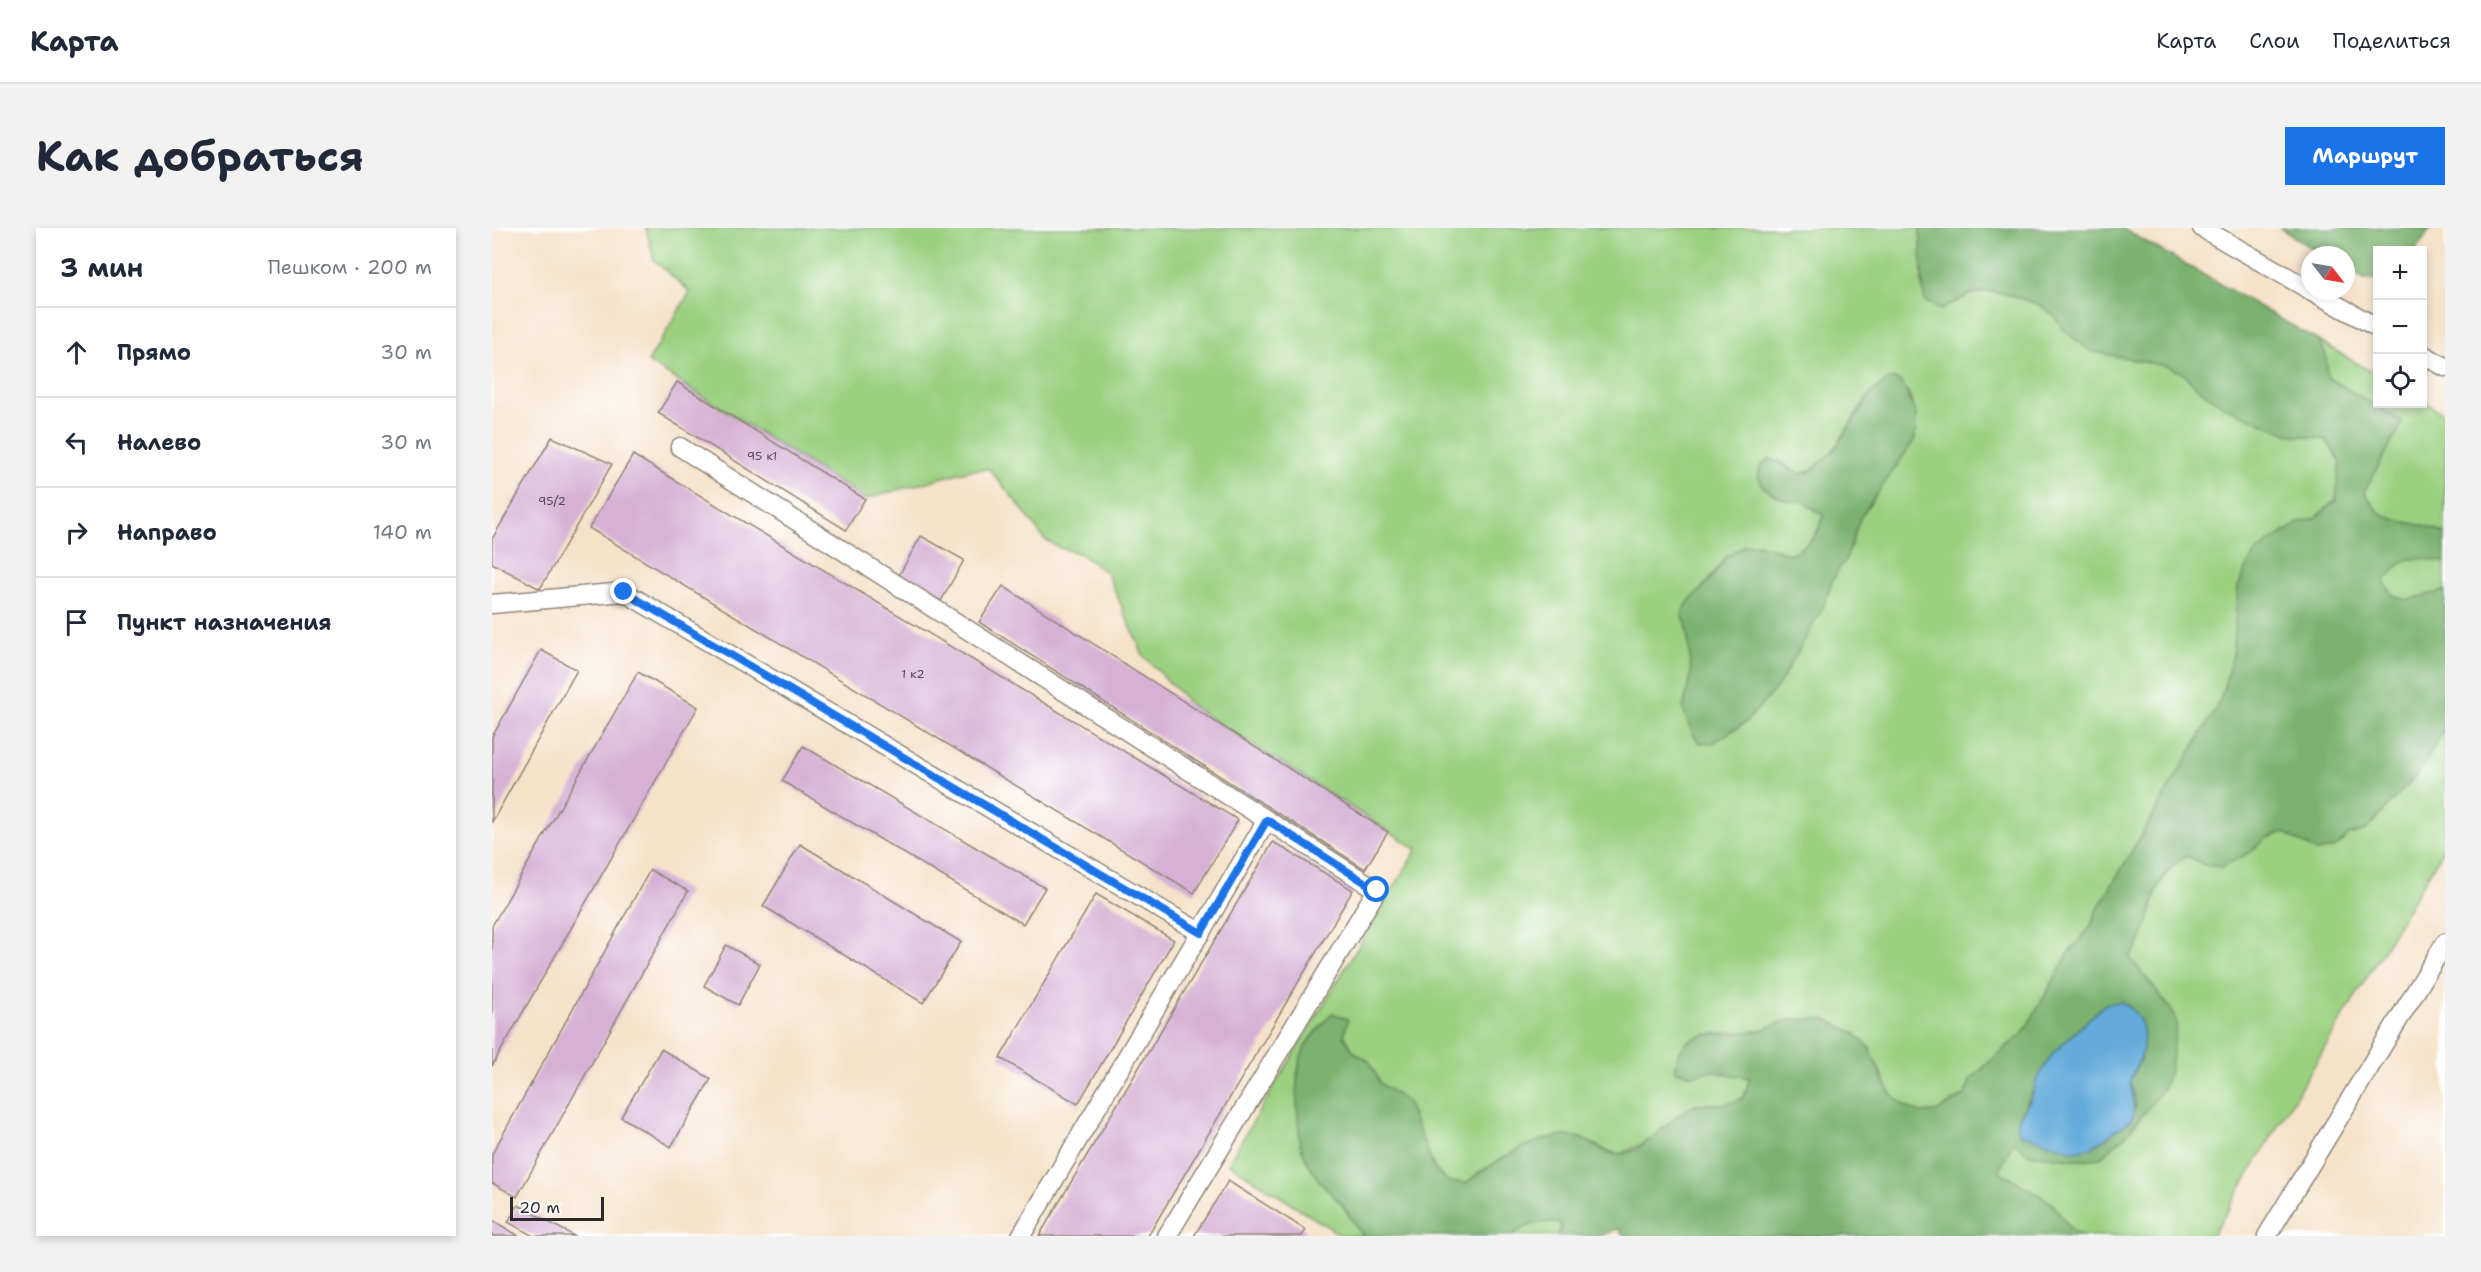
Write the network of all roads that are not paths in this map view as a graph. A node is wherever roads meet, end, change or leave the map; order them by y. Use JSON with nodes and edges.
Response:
{"nodes":[{"id":1,"x":2202,"y":228,"type":"edge"},
{"id":2,"x":2301,"y":284,"type":"edge"},
{"id":3,"x":2329,"y":300,"type":"edge"},
{"id":4,"x":2373,"y":325,"type":"edge"},
{"id":5,"x":2427,"y":357,"type":"edge"},
{"id":6,"x":2445,"y":367,"type":"edge"},
{"id":7,"x":680,"y":447,"type":"dead end"},
{"id":8,"x":492,"y":604,"type":"edge"},
{"id":9,"x":1267,"y":820,"type":"junction"},
{"id":10,"x":1201,"y":933,"type":"junction"},
{"id":11,"x":2445,"y":944,"type":"edge"},
{"id":12,"x":1021,"y":1236,"type":"edge"},
{"id":13,"x":1167,"y":1236,"type":"edge"},
{"id":14,"x":2267,"y":1236,"type":"edge"}],
"edges":[{"from":1,"to":2,"type":"lane"},
{"from":3,"to":4,"type":"lane"},
{"from":5,"to":6,"type":"lane"},
{"from":7,"to":9,"type":"lane"},
{"from":8,"to":10,"type":"lane"},
{"from":9,"to":10,"type":"lane"},
{"from":9,"to":13,"type":"lane"},
{"from":10,"to":12,"type":"lane"},
{"from":11,"to":14,"type":"lane"}]}
